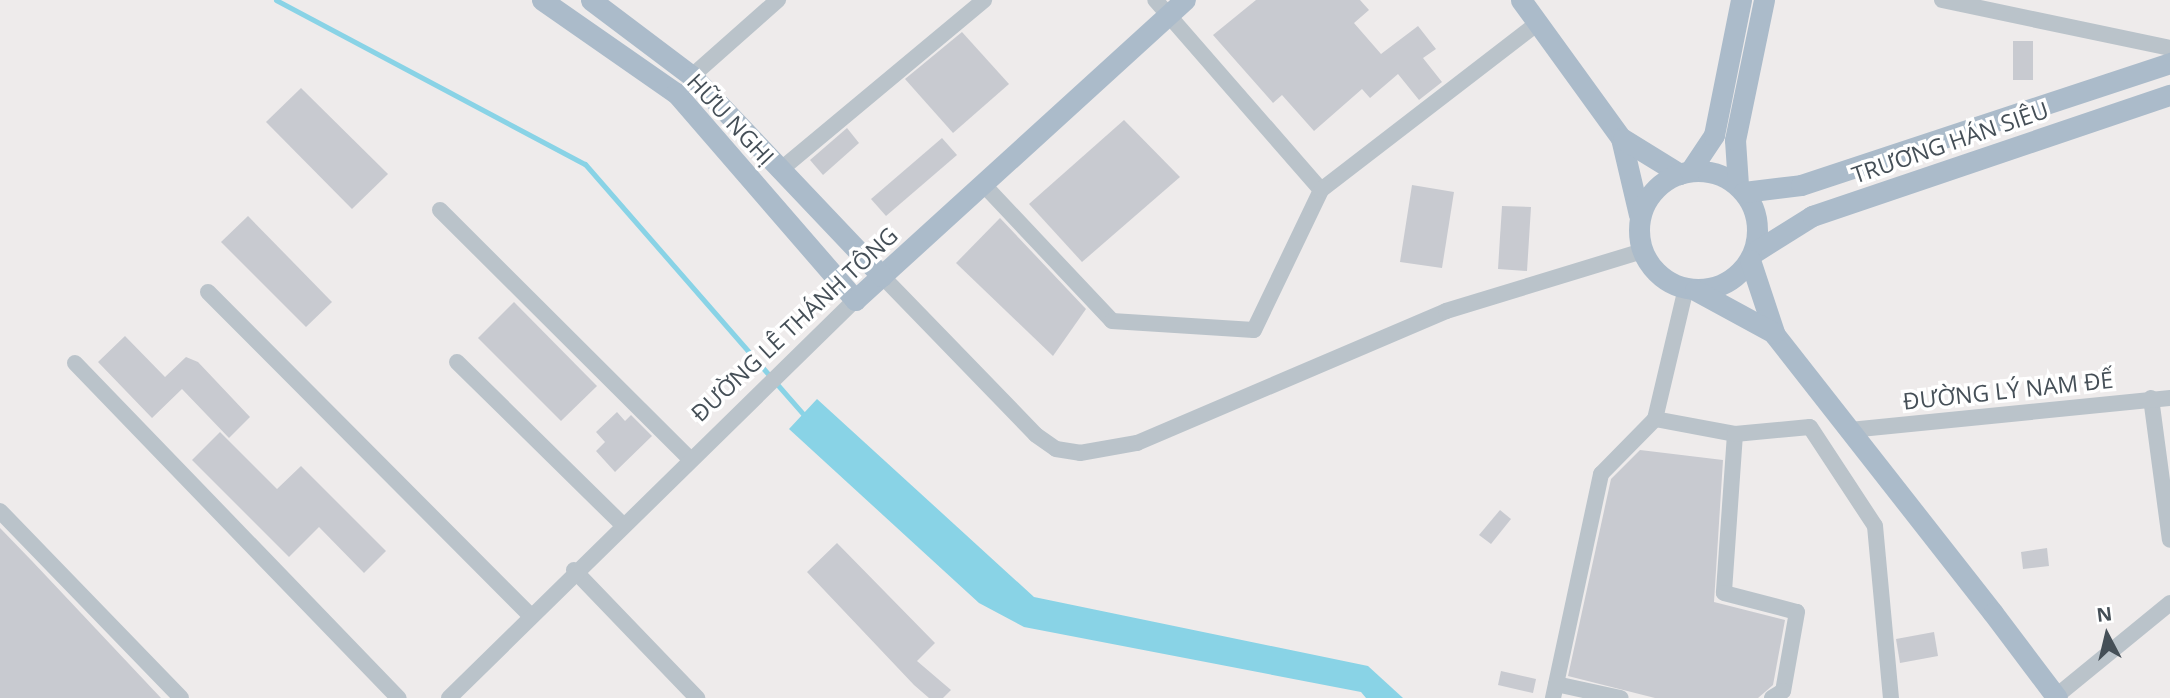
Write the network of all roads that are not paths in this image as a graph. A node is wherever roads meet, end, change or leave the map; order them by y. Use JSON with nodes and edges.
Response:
{"nodes":[{"id":1,"x":542,"y":0,"type":"edge"},
{"id":2,"x":591,"y":0,"type":"edge"},
{"id":3,"x":778,"y":0,"type":"edge"},
{"id":4,"x":984,"y":0,"type":"edge"},
{"id":5,"x":1185,"y":0,"type":"edge"},
{"id":6,"x":1521,"y":0,"type":"edge"},
{"id":7,"x":1741,"y":0,"type":"edge"},
{"id":8,"x":1763,"y":0,"type":"edge"},
{"id":9,"x":1950,"y":1,"type":"edge"},
{"id":10,"x":1162,"y":7,"type":"edge"},
{"id":11,"x":618,"y":20,"type":"junction"},
{"id":12,"x":1538,"y":23,"type":"junction"},
{"id":13,"x":603,"y":42,"type":"junction"},
{"id":14,"x":2170,"y":48,"type":"edge"},
{"id":15,"x":2170,"y":64,"type":"edge"},
{"id":16,"x":692,"y":76,"type":"junction"},
{"id":17,"x":2170,"y":95,"type":"edge"},
{"id":18,"x":1621,"y":138,"type":"junction"},
{"id":19,"x":779,"y":171,"type":"junction"},
{"id":20,"x":1685,"y":172,"type":"junction"},
{"id":21,"x":983,"y":184,"type":"junction"},
{"id":22,"x":1741,"y":189,"type":"junction"},
{"id":23,"x":1321,"y":190,"type":"junction"},
{"id":24,"x":440,"y":210,"type":"dead end"},
{"id":25,"x":1640,"y":221,"type":"junction"},
{"id":26,"x":1642,"y":251,"type":"junction"},
{"id":27,"x":1751,"y":256,"type":"junction"},
{"id":28,"x":881,"y":276,"type":"junction"},
{"id":29,"x":1689,"y":289,"type":"junction"},
{"id":30,"x":208,"y":292,"type":"dead end"},
{"id":31,"x":855,"y":300,"type":"junction"},
{"id":32,"x":1775,"y":335,"type":"junction"},
{"id":33,"x":457,"y":362,"type":"dead end"},
{"id":34,"x":75,"y":363,"type":"dead end"},
{"id":35,"x":2170,"y":397,"type":"edge"},
{"id":36,"x":2151,"y":398,"type":"junction"},
{"id":37,"x":1655,"y":419,"type":"junction"},
{"id":38,"x":1850,"y":430,"type":"junction"},
{"id":39,"x":1735,"y":434,"type":"junction"},
{"id":40,"x":690,"y":459,"type":"junction"},
{"id":41,"x":0,"y":512,"type":"edge"},
{"id":42,"x":622,"y":524,"type":"junction"},
{"id":43,"x":2170,"y":540,"type":"edge"},
{"id":44,"x":573,"y":570,"type":"junction"},
{"id":45,"x":2170,"y":603,"type":"edge"},
{"id":46,"x":530,"y":615,"type":"junction"},
{"id":47,"x":1555,"y":691,"type":"edge"},
{"id":48,"x":181,"y":698,"type":"edge"},
{"id":49,"x":399,"y":698,"type":"edge"},
{"id":50,"x":449,"y":698,"type":"edge"},
{"id":51,"x":698,"y":698,"type":"edge"},
{"id":52,"x":1621,"y":698,"type":"edge"},
{"id":53,"x":1772,"y":698,"type":"edge"},
{"id":54,"x":1891,"y":698,"type":"edge"},
{"id":55,"x":2056,"y":698,"type":"edge"}],
"edges":[{"from":1,"to":13,"type":"main road","name":"HỮU NGHỊ"},
{"from":2,"to":11,"type":"main road","name":"HỮU NGHỊ"},
{"from":3,"to":16,"type":"street"},
{"from":4,"to":19,"type":"street"},
{"from":5,"to":10,"type":"main road","name":"ĐƯỜNG LÊ THÁNH TÔNG"},
{"from":6,"to":12,"type":"main road"},
{"from":7,"to":20,"type":"main road"},
{"from":8,"to":22,"type":"main road"},
{"from":9,"to":14,"type":"street"},
{"from":10,"to":21,"type":"main road","name":"ĐƯỜNG LÊ THÁNH TÔNG"},
{"from":10,"to":23,"type":"street"},
{"from":11,"to":13,"type":"main road"},
{"from":11,"to":16,"type":"main road","name":"HỮU NGHỊ"},
{"from":12,"to":18,"type":"main road"},
{"from":12,"to":23,"type":"street"},
{"from":13,"to":31,"type":"main road","name":"HỮU NGHỊ"},
{"from":15,"to":22,"type":"main road","name":"TRƯƠNG HÁN SIÊU"},
{"from":16,"to":19,"type":"main road","name":"HỮU NGHỊ"},
{"from":17,"to":27,"type":"main road","name":"TRƯƠNG HÁN SIÊU"},
{"from":18,"to":20,"type":"main road"},
{"from":18,"to":25,"type":"main road"},
{"from":19,"to":28,"type":"main road","name":"HỮU NGHỊ"},
{"from":20,"to":22,"type":"main road"},
{"from":20,"to":25,"type":"main road"},
{"from":21,"to":23,"type":"street"},
{"from":21,"to":28,"type":"main road","name":"ĐƯỜNG LÊ THÁNH TÔNG"},
{"from":22,"to":27,"type":"main road"},
{"from":24,"to":40,"type":"street"},
{"from":25,"to":26,"type":"main road"},
{"from":26,"to":28,"type":"street"},
{"from":26,"to":29,"type":"main road"},
{"from":27,"to":29,"type":"main road"},
{"from":27,"to":32,"type":"main road"},
{"from":28,"to":31,"type":"main road","name":"ĐƯỜNG LÊ THÁNH TÔNG"},
{"from":29,"to":32,"type":"main road"},
{"from":29,"to":37,"type":"street"},
{"from":30,"to":46,"type":"street"},
{"from":31,"to":40,"type":"street","name":"ĐƯỜNG LÊ THÁNH TÔNG"},
{"from":32,"to":38,"type":"main road"},
{"from":33,"to":42,"type":"street"},
{"from":34,"to":49,"type":"street"},
{"from":35,"to":36,"type":"street","name":"ĐƯỜNG LÝ NAM ĐẾ"},
{"from":36,"to":38,"type":"street","name":"ĐƯỜNG LÝ NAM ĐẾ"},
{"from":36,"to":43,"type":"street"},
{"from":37,"to":39,"type":"street"},
{"from":37,"to":47,"type":"street"},
{"from":38,"to":55,"type":"main road","bridge":true},
{"from":39,"to":53,"type":"street"},
{"from":39,"to":54,"type":"street"},
{"from":40,"to":42,"type":"street","name":"ĐƯỜNG LÊ THÁNH TÔNG"},
{"from":41,"to":48,"type":"street"},
{"from":42,"to":44,"type":"street","name":"ĐƯỜNG LÊ THÁNH TÔNG"},
{"from":44,"to":46,"type":"street","name":"ĐƯỜNG LÊ THÁNH TÔNG"},
{"from":44,"to":51,"type":"street"},
{"from":45,"to":55,"type":"street"},
{"from":46,"to":50,"type":"street","name":"ĐƯỜNG LÊ THÁNH TÔNG"},
{"from":47,"to":52,"type":"street"}]}
